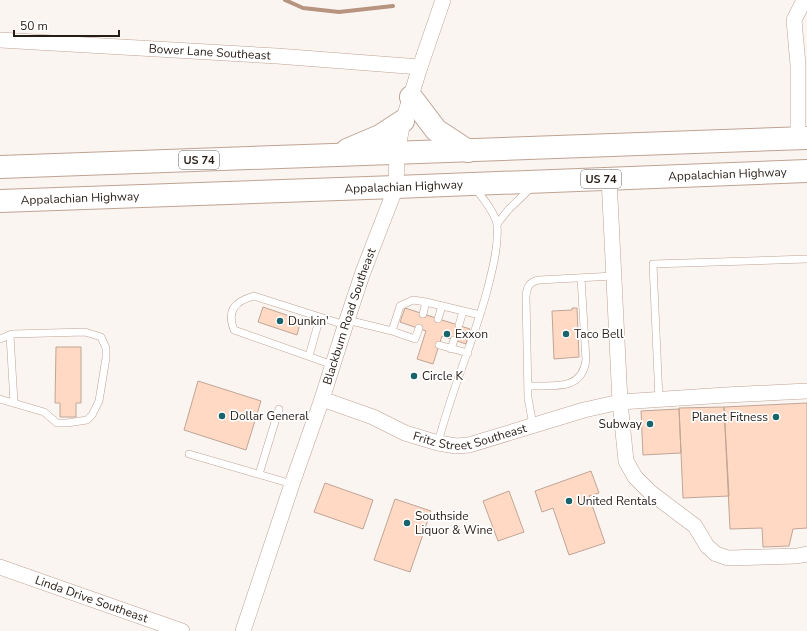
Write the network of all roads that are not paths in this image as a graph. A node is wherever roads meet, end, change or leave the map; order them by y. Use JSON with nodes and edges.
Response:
{"nodes":[{"id":1,"x":443,"y":0,"type":"edge"},
{"id":2,"x":804,"y":0,"type":"edge"},
{"id":3,"x":0,"y":40,"type":"edge"},
{"id":4,"x":420,"y":67,"type":"junction"},
{"id":5,"x":411,"y":98,"type":"junction"},
{"id":6,"x":403,"y":121,"type":"junction"},
{"id":7,"x":802,"y":138,"type":"edge"},
{"id":8,"x":468,"y":151,"type":"junction"},
{"id":9,"x":397,"y":153,"type":"junction"},
{"id":10,"x":335,"y":155,"type":"junction"},
{"id":11,"x":0,"y":167,"type":"edge"},
{"id":12,"x":807,"y":171,"type":"edge"},
{"id":13,"x":609,"y":178,"type":"junction"},
{"id":14,"x":538,"y":181,"type":"junction"},
{"id":15,"x":472,"y":184,"type":"junction"},
{"id":16,"x":396,"y":188,"type":"junction"},
{"id":17,"x":0,"y":201,"type":"edge"},
{"id":18,"x":497,"y":224,"type":"junction"},
{"id":19,"x":807,"y":259,"type":"edge"},
{"id":20,"x":614,"y":276,"type":"junction"},
{"id":21,"x":581,"y":278,"type":"junction"},
{"id":22,"x":426,"y":302,"type":"junction"},
{"id":23,"x":442,"y":306,"type":"junction"},
{"id":24,"x":463,"y":311,"type":"junction"},
{"id":25,"x":423,"y":314,"type":"dead end"},
{"id":26,"x":480,"y":315,"type":"junction"},
{"id":27,"x":320,"y":317,"type":"junction"},
{"id":28,"x":438,"y":319,"type":"dead end"},
{"id":29,"x":346,"y":322,"type":"junction"},
{"id":30,"x":459,"y":325,"type":"dead end"},
{"id":31,"x":419,"y":328,"type":"dead end"},
{"id":32,"x":392,"y":331,"type":"junction"},
{"id":33,"x":10,"y":335,"type":"junction"},
{"id":34,"x":0,"y":339,"type":"edge"},
{"id":35,"x":415,"y":339,"type":"junction"},
{"id":36,"x":454,"y":340,"type":"dead end"},
{"id":37,"x":423,"y":341,"type":"dead end"},
{"id":38,"x":439,"y":345,"type":"dead end"},
{"id":39,"x":452,"y":349,"type":"junction"},
{"id":40,"x":468,"y":353,"type":"junction"},
{"id":41,"x":308,"y":356,"type":"junction"},
{"id":42,"x":333,"y":365,"type":"junction"},
{"id":43,"x":528,"y":386,"type":"junction"},
{"id":44,"x":807,"y":392,"type":"edge"},
{"id":45,"x":0,"y":399,"type":"edge"},
{"id":46,"x":322,"y":399,"type":"junction"},
{"id":47,"x":659,"y":400,"type":"junction"},
{"id":48,"x":620,"y":402,"type":"junction"},
{"id":49,"x":14,"y":403,"type":"junction"},
{"id":50,"x":279,"y":409,"type":"dead end"},
{"id":51,"x":533,"y":425,"type":"junction"},
{"id":52,"x":438,"y":443,"type":"junction"},
{"id":53,"x":188,"y":454,"type":"dead end"},
{"id":54,"x":259,"y":474,"type":"junction"},
{"id":55,"x":292,"y":484,"type":"junction"},
{"id":56,"x":807,"y":554,"type":"edge"},
{"id":57,"x":0,"y":567,"type":"edge"},
{"id":58,"x":182,"y":631,"type":"edge"},
{"id":59,"x":243,"y":631,"type":"edge"}],
"edges":[{"from":1,"to":4,"type":"street","name":"Blackburn Road Southeast"},
{"from":2,"to":7,"type":"street"},
{"from":3,"to":4,"type":"street","name":"Bower Lane Southeast"},
{"from":4,"to":5,"type":"street","name":"Blackburn Road Southeast"},
{"from":5,"to":6,"type":"street","name":"Blackburn Road Southeast"},
{"from":5,"to":8,"type":"highway"},
{"from":6,"to":9,"type":"street","name":"Blackburn Road Southeast"},
{"from":6,"to":10,"type":"highway"},
{"from":7,"to":8,"type":"highway","number":"US 74"},
{"from":8,"to":9,"type":"highway","number":"US 74"},
{"from":9,"to":10,"type":"highway","number":"US 74"},
{"from":9,"to":16,"type":"street","name":"Blackburn Road Southeast"},
{"from":10,"to":11,"type":"highway","number":"US 74"},
{"from":12,"to":13,"type":"highway","name":"Appalachian Highway","number":"US 74"},
{"from":13,"to":14,"type":"highway","name":"Appalachian Highway","number":"US 74"},
{"from":13,"to":20,"type":"street"},
{"from":14,"to":15,"type":"highway","name":"Appalachian Highway","number":"US 74"},
{"from":14,"to":18,"type":"lane"},
{"from":15,"to":16,"type":"highway","name":"Appalachian Highway","number":"US 74"},
{"from":15,"to":18,"type":"lane"},
{"from":16,"to":17,"type":"highway","name":"Appalachian Highway","number":"US 74"},
{"from":16,"to":29,"type":"street","name":"Blackburn Road Southeast"},
{"from":18,"to":26,"type":"lane"},
{"from":19,"to":47,"type":"lane"},
{"from":20,"to":21,"type":"lane"},
{"from":20,"to":48,"type":"street"},
{"from":21,"to":43,"type":"lane"},
{"from":21,"to":43,"type":"lane"},
{"from":22,"to":23,"type":"lane"},
{"from":22,"to":25,"type":"lane"},
{"from":22,"to":32,"type":"lane"},
{"from":23,"to":24,"type":"lane"},
{"from":23,"to":28,"type":"lane"},
{"from":24,"to":26,"type":"lane"},
{"from":24,"to":30,"type":"lane"},
{"from":26,"to":40,"type":"lane"},
{"from":27,"to":29,"type":"lane"},
{"from":27,"to":41,"type":"lane"},
{"from":27,"to":41,"type":"lane"},
{"from":29,"to":32,"type":"lane"},
{"from":29,"to":42,"type":"street","name":"Blackburn Road Southeast"},
{"from":31,"to":35,"type":"lane"},
{"from":32,"to":35,"type":"lane"},
{"from":33,"to":34,"type":"lane"},
{"from":33,"to":49,"type":"lane"},
{"from":33,"to":49,"type":"lane"},
{"from":35,"to":37,"type":"lane"},
{"from":36,"to":39,"type":"lane"},
{"from":38,"to":39,"type":"lane"},
{"from":39,"to":40,"type":"lane"},
{"from":40,"to":52,"type":"lane"},
{"from":41,"to":42,"type":"lane"},
{"from":42,"to":46,"type":"street","name":"Blackburn Road Southeast"},
{"from":43,"to":51,"type":"lane"},
{"from":44,"to":47,"type":"street","name":"Fritz Street Southeast"},
{"from":45,"to":49,"type":"lane"},
{"from":46,"to":52,"type":"street","name":"Fritz Street Southeast"},
{"from":46,"to":55,"type":"street","name":"Blackburn Road Southeast"},
{"from":47,"to":48,"type":"street","name":"Fritz Street Southeast"},
{"from":48,"to":51,"type":"street","name":"Fritz Street Southeast"},
{"from":48,"to":56,"type":"street"},
{"from":50,"to":54,"type":"lane"},
{"from":51,"to":52,"type":"street","name":"Fritz Street Southeast"},
{"from":53,"to":54,"type":"lane"},
{"from":54,"to":55,"type":"lane"},
{"from":55,"to":59,"type":"street","name":"Blackburn Road Southeast"},
{"from":57,"to":58,"type":"street","name":"Linda Drive Southeast"}]}
